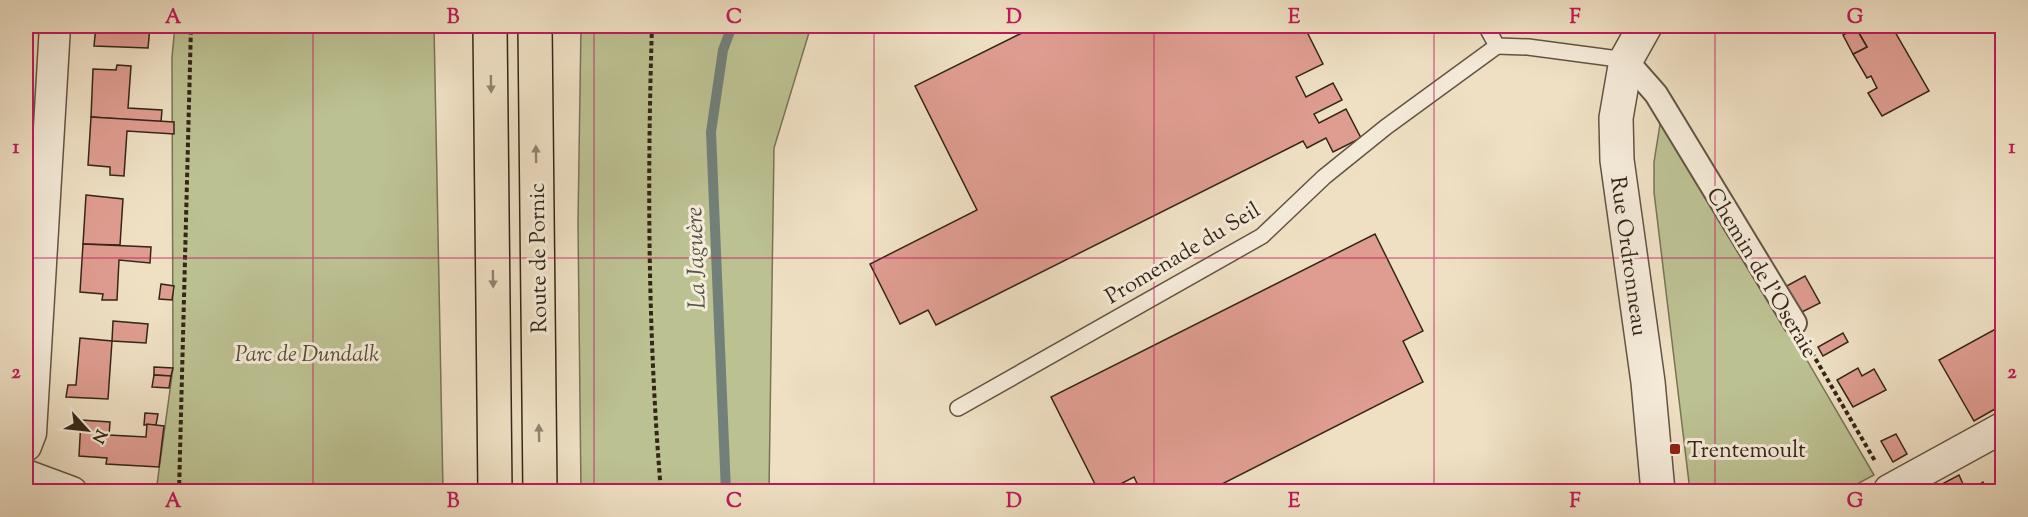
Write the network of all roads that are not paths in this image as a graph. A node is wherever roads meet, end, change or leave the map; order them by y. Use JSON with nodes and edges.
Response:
{"nodes":[{"id":1,"x":55,"y":26,"type":"edge"},
{"id":2,"x":490,"y":26,"type":"edge"},
{"id":3,"x":535,"y":26,"type":"edge"},
{"id":4,"x":1486,"y":26,"type":"edge"},
{"id":5,"x":1645,"y":26,"type":"edge"},
{"id":6,"x":1497,"y":46,"type":"junction"},
{"id":7,"x":1626,"y":60,"type":"junction"},
{"id":8,"x":1795,"y":323,"type":"road end"},
{"id":9,"x":958,"y":408,"type":"dead end"},
{"id":10,"x":2002,"y":428,"type":"edge"},
{"id":11,"x":26,"y":446,"type":"edge"},
{"id":12,"x":26,"y":475,"type":"edge"},
{"id":13,"x":1888,"y":490,"type":"edge"},
{"id":14,"x":72,"y":492,"type":"edge"},
{"id":15,"x":495,"y":492,"type":"edge"},
{"id":16,"x":540,"y":492,"type":"edge"},
{"id":17,"x":1658,"y":492,"type":"edge"}],
"edges":[{"from":1,"to":11,"type":"street"},
{"from":2,"to":15,"type":"main road","name":"Route de Pornic","one_way":true},
{"from":16,"to":3,"type":"main road","name":"Route de Pornic","one_way":true},
{"from":4,"to":6,"type":"lane"},
{"from":5,"to":7,"type":"street","name":"Rue Ordronneau"},
{"from":6,"to":7,"type":"lane"},
{"from":6,"to":9,"type":"lane","name":"Promenade du Seil"},
{"from":7,"to":8,"type":"street","name":"Chemin de l'Oseraie"},
{"from":7,"to":17,"type":"street","name":"Rue Ordronneau"},
{"from":10,"to":13,"type":"street"},
{"from":12,"to":14,"type":"street"}]}
